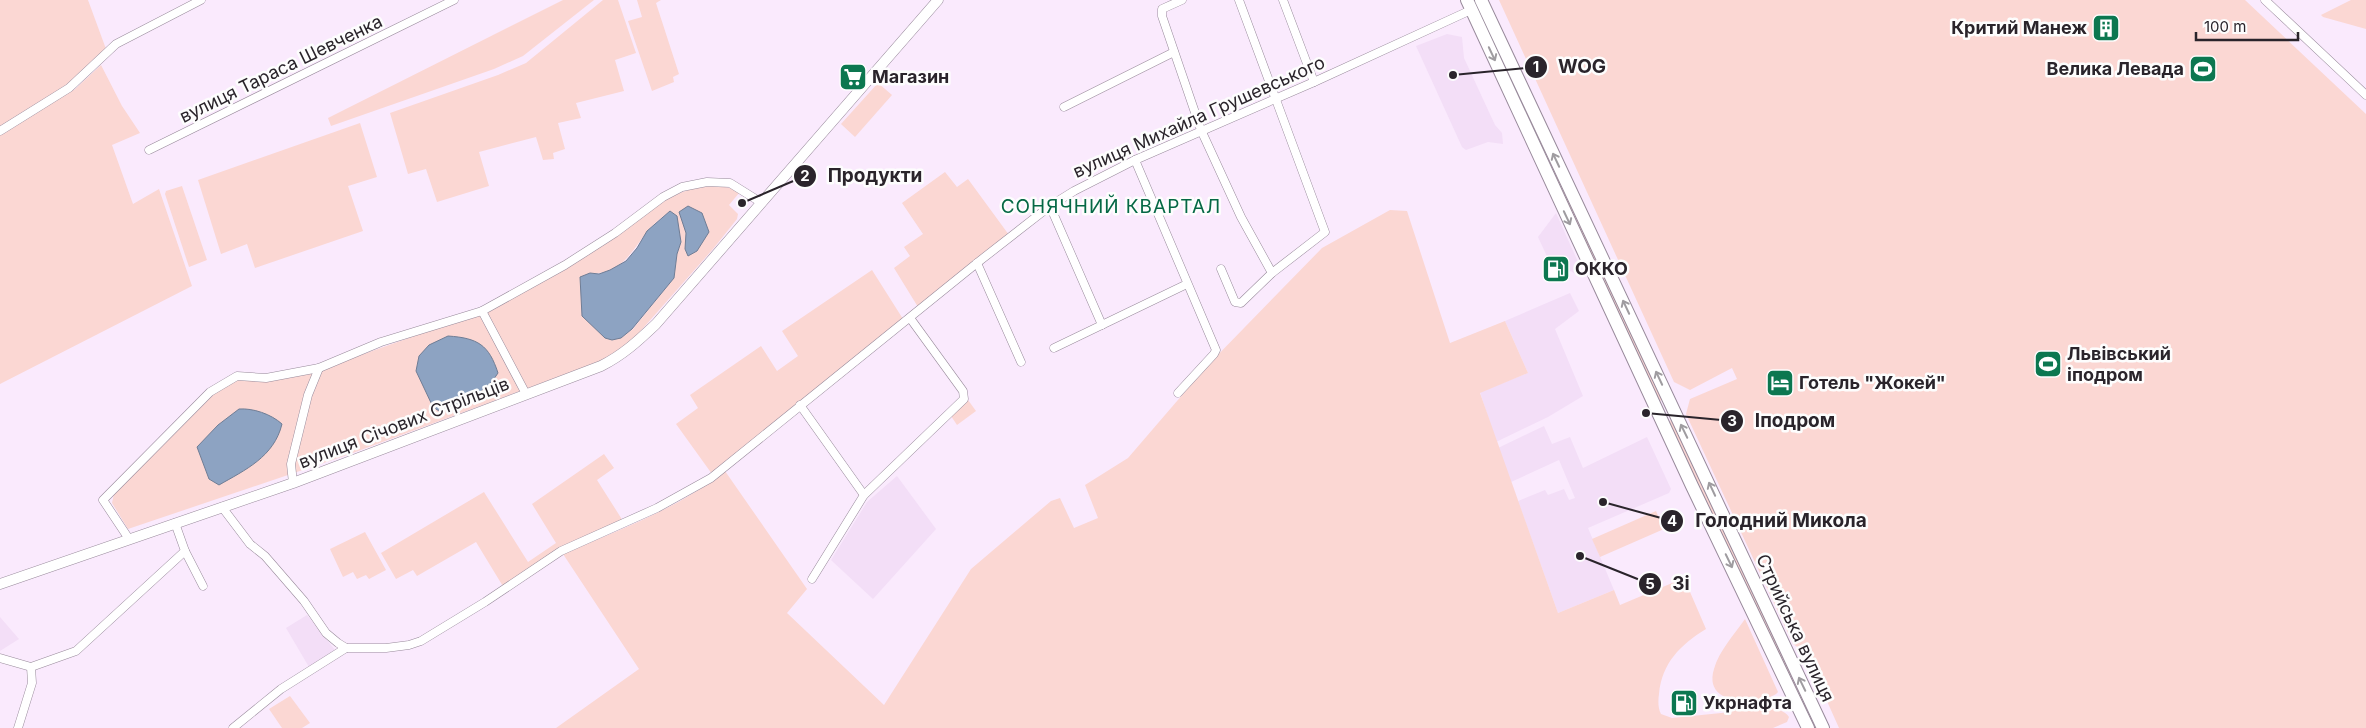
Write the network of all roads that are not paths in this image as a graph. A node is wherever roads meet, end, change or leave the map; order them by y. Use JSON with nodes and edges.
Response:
{"nodes":[{"id":1,"x":201,"y":0,"type":"edge"},
{"id":2,"x":454,"y":0,"type":"edge"},
{"id":3,"x":938,"y":0,"type":"edge"},
{"id":4,"x":1182,"y":0,"type":"edge"},
{"id":5,"x":1239,"y":0,"type":"edge"},
{"id":6,"x":1283,"y":0,"type":"edge"},
{"id":7,"x":1481,"y":0,"type":"edge"},
{"id":8,"x":2265,"y":0,"type":"edge"},
{"id":9,"x":1469,"y":5,"type":"edge"},
{"id":10,"x":1174,"y":52,"type":"junction"},
{"id":11,"x":1314,"y":82,"type":"junction"},
{"id":12,"x":2366,"y":96,"type":"edge"},
{"id":13,"x":1276,"y":98,"type":"junction"},
{"id":14,"x":1064,"y":106,"type":"dead end"},
{"id":15,"x":1201,"y":130,"type":"junction"},
{"id":16,"x":0,"y":131,"type":"edge"},
{"id":17,"x":149,"y":150,"type":"dead end"},
{"id":18,"x":1135,"y":160,"type":"junction"},
{"id":19,"x":762,"y":203,"type":"junction"},
{"id":20,"x":1050,"y":206,"type":"junction"},
{"id":21,"x":977,"y":263,"type":"junction"},
{"id":22,"x":1221,"y":269,"type":"dead end"},
{"id":23,"x":1272,"y":273,"type":"junction"},
{"id":24,"x":1187,"y":284,"type":"junction"},
{"id":25,"x":482,"y":311,"type":"junction"},
{"id":26,"x":910,"y":318,"type":"junction"},
{"id":27,"x":1102,"y":325,"type":"junction"},
{"id":28,"x":1054,"y":348,"type":"dead end"},
{"id":29,"x":1021,"y":362,"type":"dead end"},
{"id":30,"x":320,"y":368,"type":"junction"},
{"id":31,"x":1178,"y":393,"type":"dead end"},
{"id":32,"x":526,"y":394,"type":"junction"},
{"id":33,"x":800,"y":406,"type":"junction"},
{"id":34,"x":294,"y":483,"type":"junction"},
{"id":35,"x":864,"y":495,"type":"junction"},
{"id":36,"x":222,"y":507,"type":"junction"},
{"id":37,"x":175,"y":523,"type":"junction"},
{"id":38,"x":130,"y":539,"type":"junction"},
{"id":39,"x":185,"y":552,"type":"junction"},
{"id":40,"x":812,"y":580,"type":"dead end"},
{"id":41,"x":0,"y":584,"type":"edge"},
{"id":42,"x":203,"y":586,"type":"dead end"},
{"id":43,"x":346,"y":648,"type":"junction"},
{"id":44,"x":0,"y":658,"type":"edge"},
{"id":45,"x":31,"y":667,"type":"junction"},
{"id":46,"x":18,"y":728,"type":"edge"},
{"id":47,"x":233,"y":728,"type":"edge"},
{"id":48,"x":1808,"y":728,"type":"edge"},
{"id":49,"x":1823,"y":728,"type":"edge"}],
"edges":[{"from":1,"to":16,"type":"street"},
{"from":2,"to":17,"type":"street","name":"вулиця Тараса Шевченка"},
{"from":3,"to":19,"type":"street","name":"вулиця Січових Стрільців"},
{"from":4,"to":10,"type":"street"},
{"from":5,"to":13,"type":"street"},
{"from":6,"to":11,"type":"street"},
{"from":49,"to":7,"type":"main road","name":"Стрийська вулиця","one_way":true},
{"from":8,"to":12,"type":"street"},
{"from":9,"to":11,"type":"street","name":"вулиця Михайла Грушевського"},
{"from":9,"to":48,"type":"main road","name":"Стрийська вулиця","one_way":true},
{"from":10,"to":14,"type":"street"},
{"from":10,"to":15,"type":"street"},
{"from":11,"to":13,"type":"street","name":"вулиця Михайла Грушевського"},
{"from":13,"to":15,"type":"street","name":"вулиця Михайла Грушевського"},
{"from":13,"to":23,"type":"street"},
{"from":15,"to":18,"type":"street","name":"вулиця Михайла Грушевського"},
{"from":15,"to":23,"type":"street"},
{"from":18,"to":20,"type":"street","name":"вулиця Михайла Грушевського"},
{"from":18,"to":24,"type":"street"},
{"from":19,"to":25,"type":"street"},
{"from":19,"to":32,"type":"street","name":"вулиця Січових Стрільців"},
{"from":20,"to":21,"type":"street","name":"вулиця Михайла Грушевського"},
{"from":20,"to":27,"type":"street"},
{"from":21,"to":26,"type":"street","name":"вулиця Михайла Грушевського"},
{"from":21,"to":29,"type":"street"},
{"from":22,"to":23,"type":"street"},
{"from":24,"to":27,"type":"street"},
{"from":24,"to":31,"type":"street"},
{"from":25,"to":30,"type":"street"},
{"from":25,"to":32,"type":"street","name":"вулиця Січових Стрільців"},
{"from":26,"to":33,"type":"street","name":"вулиця Михайла Грушевського"},
{"from":26,"to":35,"type":"street"},
{"from":27,"to":28,"type":"street"},
{"from":30,"to":34,"type":"street","name":"вулиця Січових Стрільців"},
{"from":30,"to":38,"type":"street"},
{"from":32,"to":34,"type":"street","name":"вулиця Січових Стрільців"},
{"from":33,"to":35,"type":"street"},
{"from":33,"to":43,"type":"street","name":"вулиця Михайла Грушевського"},
{"from":34,"to":36,"type":"street","name":"вулиця Січових Стрільців"},
{"from":35,"to":40,"type":"street"},
{"from":36,"to":37,"type":"street","name":"вулиця Січових Стрільців"},
{"from":36,"to":43,"type":"street"},
{"from":37,"to":38,"type":"street","name":"вулиця Січових Стрільців"},
{"from":37,"to":39,"type":"street"},
{"from":38,"to":41,"type":"street","name":"вулиця Січових Стрільців"},
{"from":39,"to":42,"type":"street"},
{"from":39,"to":45,"type":"street"},
{"from":43,"to":47,"type":"street"},
{"from":44,"to":45,"type":"street"},
{"from":45,"to":46,"type":"street"}]}
